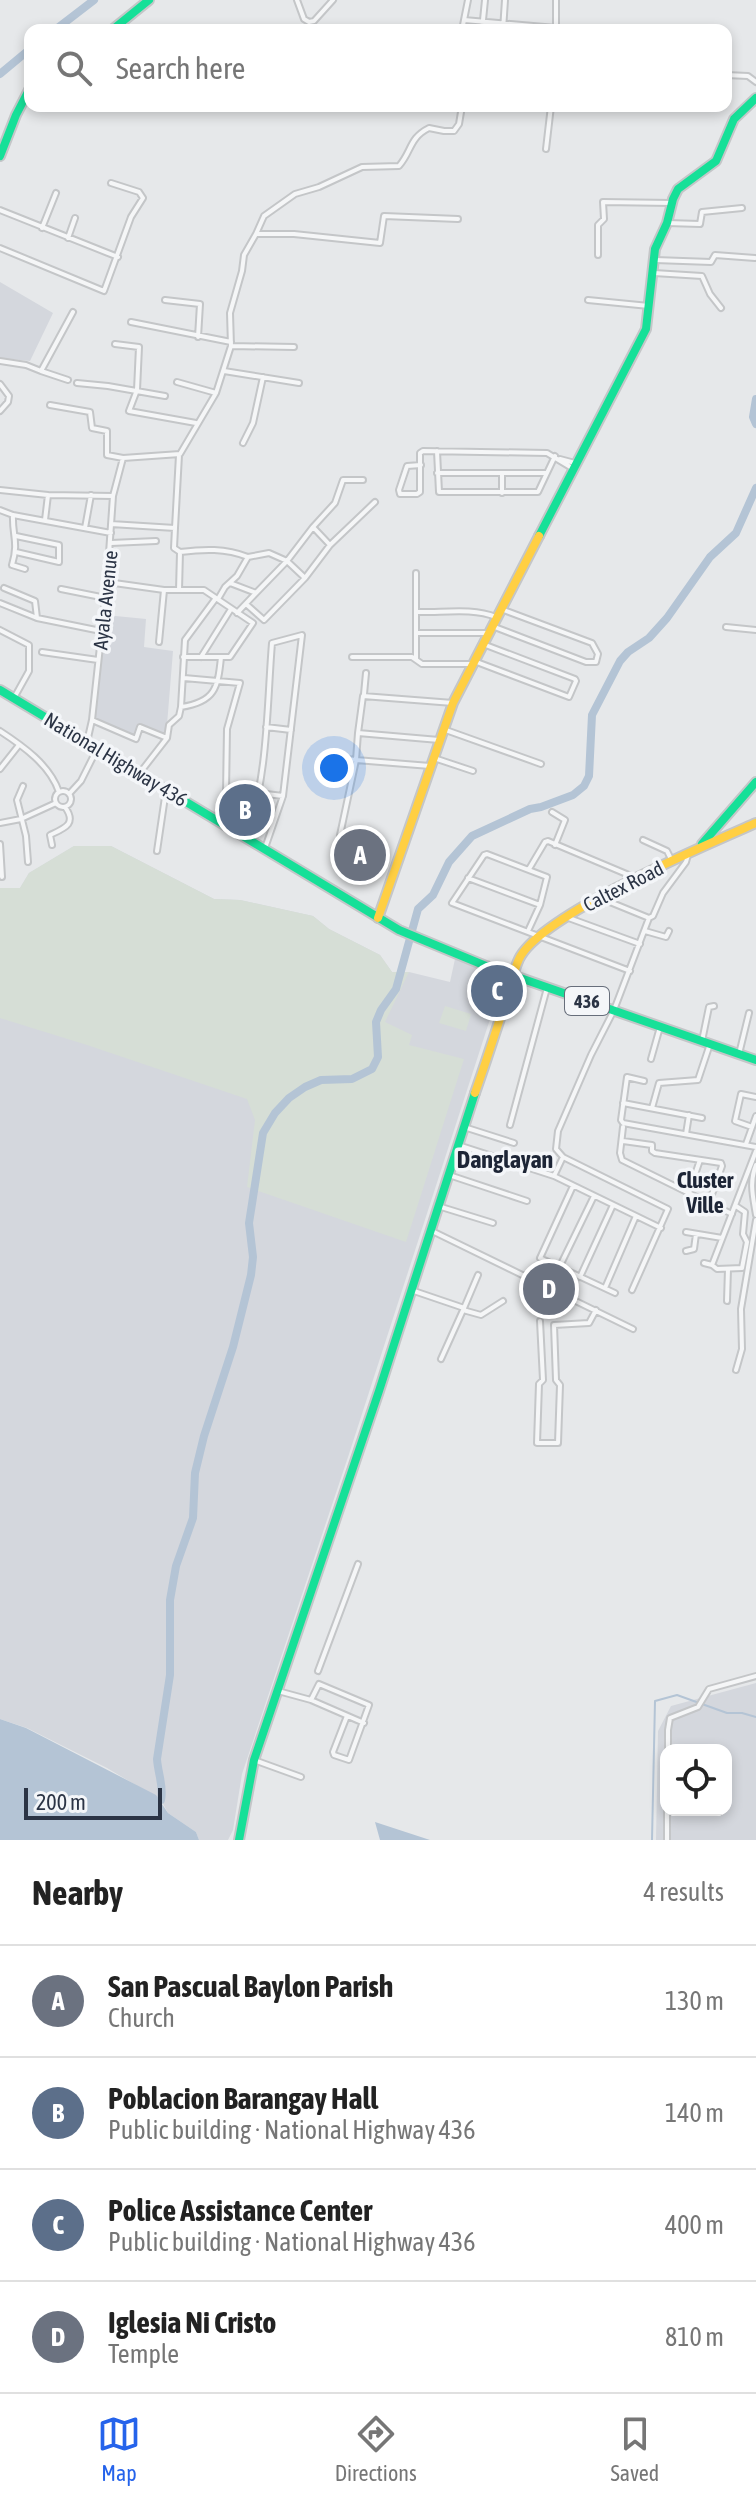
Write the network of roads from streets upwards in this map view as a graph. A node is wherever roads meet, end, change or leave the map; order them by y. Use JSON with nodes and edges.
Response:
{"nodes":[{"id":1,"x":149,"y":0,"type":"edge"},
{"id":2,"x":297,"y":0,"type":"edge"},
{"id":3,"x":333,"y":0,"type":"edge"},
{"id":4,"x":468,"y":0,"type":"edge"},
{"id":5,"x":485,"y":0,"type":"edge"},
{"id":6,"x":505,"y":0,"type":"edge"},
{"id":7,"x":556,"y":0,"type":"edge"},
{"id":8,"x":464,"y":20,"type":"junction"},
{"id":9,"x":483,"y":21,"type":"junction"},
{"id":10,"x":504,"y":22,"type":"junction"},
{"id":11,"x":119,"y":24,"type":"edge"},
{"id":12,"x":463,"y":24,"type":"edge"},
{"id":13,"x":483,"y":24,"type":"edge"},
{"id":14,"x":519,"y":24,"type":"edge"},
{"id":15,"x":556,"y":24,"type":"edge"},
{"id":16,"x":732,"y":75,"type":"edge"},
{"id":17,"x":756,"y":82,"type":"edge"},
{"id":18,"x":756,"y":98,"type":"edge"},
{"id":19,"x":24,"y":100,"type":"edge"},
{"id":20,"x":461,"y":112,"type":"edge"},
{"id":21,"x":550,"y":112,"type":"edge"},
{"id":22,"x":546,"y":149,"type":"dead end"},
{"id":23,"x":0,"y":156,"type":"edge"},
{"id":24,"x":111,"y":183,"type":"dead end"},
{"id":25,"x":56,"y":193,"type":"dead end"},
{"id":26,"x":672,"y":203,"type":"junction"},
{"id":27,"x":742,"y":208,"type":"dead end"},
{"id":28,"x":0,"y":210,"type":"edge"},
{"id":29,"x":75,"y":218,"type":"dead end"},
{"id":30,"x":458,"y":219,"type":"dead end"},
{"id":31,"x":667,"y":223,"type":"junction"},
{"id":32,"x":42,"y":228,"type":"junction"},
{"id":33,"x":256,"y":234,"type":"junction"},
{"id":34,"x":68,"y":238,"type":"junction"},
{"id":35,"x":0,"y":248,"type":"edge"},
{"id":36,"x":598,"y":255,"type":"dead end"},
{"id":37,"x":118,"y":257,"type":"junction"},
{"id":38,"x":755,"y":258,"type":"edge"},
{"id":39,"x":655,"y":260,"type":"junction"},
{"id":40,"x":654,"y":273,"type":"junction"},
{"id":41,"x":165,"y":300,"type":"dead end"},
{"id":42,"x":588,"y":300,"type":"dead end"},
{"id":43,"x":650,"y":306,"type":"junction"},
{"id":44,"x":721,"y":308,"type":"dead end"},
{"id":45,"x":73,"y":312,"type":"dead end"},
{"id":46,"x":131,"y":322,"type":"dead end"},
{"id":47,"x":198,"y":337,"type":"junction"},
{"id":48,"x":115,"y":344,"type":"dead end"},
{"id":49,"x":231,"y":344,"type":"junction"},
{"id":50,"x":294,"y":347,"type":"dead end"},
{"id":51,"x":0,"y":361,"type":"edge"},
{"id":52,"x":41,"y":371,"type":"junction"},
{"id":53,"x":224,"y":371,"type":"junction"},
{"id":54,"x":263,"y":377,"type":"junction"},
{"id":55,"x":68,"y":380,"type":"dead end"},
{"id":56,"x":177,"y":382,"type":"dead end"},
{"id":57,"x":77,"y":383,"type":"dead end"},
{"id":58,"x":299,"y":383,"type":"dead end"},
{"id":59,"x":0,"y":384,"type":"edge"},
{"id":60,"x":137,"y":390,"type":"junction"},
{"id":61,"x":216,"y":393,"type":"junction"},
{"id":62,"x":165,"y":396,"type":"dead end"},
{"id":63,"x":50,"y":405,"type":"dead end"},
{"id":64,"x":0,"y":411,"type":"edge"},
{"id":65,"x":196,"y":423,"type":"junction"},
{"id":66,"x":243,"y":443,"type":"dead end"},
{"id":67,"x":437,"y":451,"type":"junction"},
{"id":68,"x":180,"y":454,"type":"junction"},
{"id":69,"x":123,"y":458,"type":"junction"},
{"id":70,"x":557,"y":458,"type":"junction"},
{"id":71,"x":421,"y":465,"type":"junction"},
{"id":72,"x":574,"y":466,"type":"junction"},
{"id":73,"x":437,"y":473,"type":"junction"},
{"id":74,"x":502,"y":473,"type":"junction"},
{"id":75,"x":547,"y":473,"type":"junction"},
{"id":76,"x":363,"y":480,"type":"dead end"},
{"id":77,"x":0,"y":490,"type":"edge"},
{"id":78,"x":502,"y":493,"type":"junction"},
{"id":79,"x":48,"y":495,"type":"junction"},
{"id":80,"x":91,"y":495,"type":"junction"},
{"id":81,"x":113,"y":496,"type":"junction"},
{"id":82,"x":375,"y":502,"type":"dead end"},
{"id":83,"x":0,"y":510,"type":"edge"},
{"id":84,"x":13,"y":515,"type":"junction"},
{"id":85,"x":45,"y":520,"type":"junction"},
{"id":86,"x":111,"y":524,"type":"junction"},
{"id":87,"x":313,"y":527,"type":"junction"},
{"id":88,"x":85,"y":528,"type":"junction"},
{"id":89,"x":175,"y":528,"type":"junction"},
{"id":90,"x":111,"y":533,"type":"junction"},
{"id":91,"x":16,"y":536,"type":"junction"},
{"id":92,"x":156,"y":541,"type":"dead end"},
{"id":93,"x":111,"y":543,"type":"junction"},
{"id":94,"x":330,"y":545,"type":"junction"},
{"id":95,"x":16,"y":552,"type":"junction"},
{"id":96,"x":180,"y":552,"type":"junction"},
{"id":97,"x":248,"y":557,"type":"junction"},
{"id":98,"x":287,"y":561,"type":"junction"},
{"id":99,"x":25,"y":569,"type":"dead end"},
{"id":100,"x":416,"y":573,"type":"dead end"},
{"id":101,"x":305,"y":578,"type":"junction"},
{"id":102,"x":107,"y":582,"type":"junction"},
{"id":103,"x":230,"y":583,"type":"junction"},
{"id":104,"x":4,"y":588,"type":"dead end"},
{"id":105,"x":61,"y":589,"type":"dead end"},
{"id":106,"x":164,"y":590,"type":"junction"},
{"id":107,"x":179,"y":590,"type":"junction"},
{"id":108,"x":256,"y":593,"type":"junction"},
{"id":109,"x":106,"y":598,"type":"junction"},
{"id":110,"x":217,"y":598,"type":"junction"},
{"id":111,"x":0,"y":603,"type":"edge"},
{"id":112,"x":246,"y":604,"type":"junction"},
{"id":113,"x":231,"y":609,"type":"junction"},
{"id":114,"x":416,"y":612,"type":"junction"},
{"id":115,"x":237,"y":613,"type":"junction"},
{"id":116,"x":37,"y":618,"type":"junction"},
{"id":117,"x":494,"y":621,"type":"junction"},
{"id":118,"x":726,"y":627,"type":"dead end"},
{"id":119,"x":0,"y":630,"type":"edge"},
{"id":120,"x":756,"y":630,"type":"edge"},
{"id":121,"x":101,"y":631,"type":"junction"},
{"id":122,"x":416,"y":633,"type":"junction"},
{"id":123,"x":159,"y":642,"type":"dead end"},
{"id":124,"x":483,"y":644,"type":"junction"},
{"id":125,"x":42,"y":652,"type":"dead end"},
{"id":126,"x":183,"y":657,"type":"junction"},
{"id":127,"x":201,"y":657,"type":"junction"},
{"id":128,"x":221,"y":657,"type":"junction"},
{"id":129,"x":352,"y":657,"type":"dead end"},
{"id":130,"x":98,"y":660,"type":"junction"},
{"id":131,"x":416,"y":660,"type":"junction"},
{"id":132,"x":473,"y":662,"type":"junction"},
{"id":133,"x":366,"y":673,"type":"dead end"},
{"id":134,"x":184,"y":678,"type":"junction"},
{"id":135,"x":218,"y":680,"type":"junction"},
{"id":136,"x":0,"y":690,"type":"edge"},
{"id":137,"x":364,"y":695,"type":"junction"},
{"id":138,"x":14,"y":698,"type":"junction"},
{"id":139,"x":453,"y":703,"type":"junction"},
{"id":140,"x":181,"y":707,"type":"junction"},
{"id":141,"x":92,"y":720,"type":"junction"},
{"id":142,"x":266,"y":727,"type":"junction"},
{"id":143,"x":443,"y":729,"type":"junction"},
{"id":144,"x":291,"y":730,"type":"junction"},
{"id":145,"x":0,"y":731,"type":"edge"},
{"id":146,"x":358,"y":733,"type":"junction"},
{"id":147,"x":167,"y":738,"type":"junction"},
{"id":148,"x":439,"y":740,"type":"junction"},
{"id":149,"x":87,"y":742,"type":"junction"},
{"id":150,"x":19,"y":745,"type":"junction"},
{"id":151,"x":97,"y":749,"type":"junction"},
{"id":152,"x":329,"y":757,"type":"dead end"},
{"id":153,"x":0,"y":758,"type":"edge"},
{"id":154,"x":356,"y":760,"type":"junction"},
{"id":155,"x":6,"y":762,"type":"junction"},
{"id":156,"x":432,"y":762,"type":"junction"},
{"id":157,"x":541,"y":764,"type":"dead end"},
{"id":158,"x":0,"y":769,"type":"edge"},
{"id":159,"x":473,"y":771,"type":"dead end"},
{"id":160,"x":139,"y":774,"type":"junction"},
{"id":161,"x":756,"y":782,"type":"edge"},
{"id":162,"x":23,"y":786,"type":"dead end"},
{"id":163,"x":166,"y":790,"type":"junction"},
{"id":164,"x":59,"y":792,"type":"junction"},
{"id":165,"x":258,"y":793,"type":"junction"},
{"id":166,"x":69,"y":794,"type":"junction"},
{"id":167,"x":283,"y":796,"type":"junction"},
{"id":168,"x":56,"y":803,"type":"junction"},
{"id":169,"x":65,"y":807,"type":"junction"},
{"id":170,"x":552,"y":812,"type":"dead end"},
{"id":171,"x":21,"y":819,"type":"junction"},
{"id":172,"x":216,"y":820,"type":"junction"},
{"id":173,"x":0,"y":823,"type":"edge"},
{"id":174,"x":756,"y":823,"type":"edge"},
{"id":175,"x":340,"y":835,"type":"dead end"},
{"id":176,"x":246,"y":837,"type":"junction"},
{"id":177,"x":643,"y":840,"type":"dead end"},
{"id":178,"x":0,"y":844,"type":"edge"},
{"id":179,"x":52,"y":845,"type":"dead end"},
{"id":180,"x":555,"y":845,"type":"junction"},
{"id":181,"x":265,"y":848,"type":"junction"},
{"id":182,"x":698,"y":848,"type":"junction"},
{"id":183,"x":157,"y":851,"type":"dead end"},
{"id":184,"x":688,"y":853,"type":"junction"},
{"id":185,"x":672,"y":861,"type":"junction"},
{"id":186,"x":28,"y":862,"type":"dead end"},
{"id":187,"x":529,"y":869,"type":"junction"},
{"id":188,"x":2,"y":877,"type":"edge"},
{"id":189,"x":468,"y":878,"type":"junction"},
{"id":190,"x":636,"y":878,"type":"junction"},
{"id":191,"x":600,"y":898,"type":"junction"},
{"id":192,"x":540,"y":905,"type":"junction"},
{"id":193,"x":564,"y":916,"type":"junction"},
{"id":194,"x":649,"y":918,"type":"junction"},
{"id":195,"x":378,"y":919,"type":"junction"},
{"id":196,"x":528,"y":931,"type":"junction"},
{"id":197,"x":645,"y":931,"type":"junction"},
{"id":198,"x":669,"y":931,"type":"dead end"},
{"id":199,"x":538,"y":935,"type":"junction"},
{"id":200,"x":641,"y":945,"type":"junction"},
{"id":201,"x":630,"y":971,"type":"junction"},
{"id":202,"x":513,"y":975,"type":"junction"},
{"id":203,"x":547,"y":988,"type":"junction"},
{"id":204,"x":714,"y":1006,"type":"dead end"},
{"id":205,"x":614,"y":1010,"type":"junction"},
{"id":206,"x":749,"y":1013,"type":"dead end"},
{"id":207,"x":660,"y":1027,"type":"junction"},
{"id":208,"x":706,"y":1043,"type":"junction"},
{"id":209,"x":739,"y":1054,"type":"junction"},
{"id":210,"x":651,"y":1059,"type":"dead end"},
{"id":211,"x":756,"y":1060,"type":"edge"},
{"id":212,"x":644,"y":1081,"type":"dead end"},
{"id":213,"x":756,"y":1097,"type":"edge"},
{"id":214,"x":623,"y":1103,"type":"junction"},
{"id":215,"x":652,"y":1108,"type":"junction"},
{"id":216,"x":689,"y":1115,"type":"junction"},
{"id":217,"x":756,"y":1116,"type":"edge"},
{"id":218,"x":702,"y":1118,"type":"dead end"},
{"id":219,"x":510,"y":1125,"type":"dead end"},
{"id":220,"x":464,"y":1127,"type":"junction"},
{"id":221,"x":623,"y":1127,"type":"dead end"},
{"id":222,"x":752,"y":1127,"type":"junction"},
{"id":223,"x":686,"y":1134,"type":"junction"},
{"id":224,"x":623,"y":1141,"type":"junction"},
{"id":225,"x":514,"y":1143,"type":"dead end"},
{"id":226,"x":746,"y":1144,"type":"junction"},
{"id":227,"x":458,"y":1145,"type":"junction"},
{"id":228,"x":756,"y":1149,"type":"edge"},
{"id":229,"x":563,"y":1157,"type":"junction"},
{"id":230,"x":700,"y":1160,"type":"junction"},
{"id":231,"x":756,"y":1165,"type":"edge"},
{"id":232,"x":449,"y":1175,"type":"junction"},
{"id":233,"x":554,"y":1176,"type":"junction"},
{"id":234,"x":573,"y":1186,"type":"junction"},
{"id":235,"x":688,"y":1193,"type":"junction"},
{"id":236,"x":594,"y":1196,"type":"junction"},
{"id":237,"x":527,"y":1201,"type":"dead end"},
{"id":238,"x":709,"y":1203,"type":"junction"},
{"id":239,"x":613,"y":1205,"type":"junction"},
{"id":240,"x":438,"y":1206,"type":"junction"},
{"id":241,"x":736,"y":1206,"type":"junction"},
{"id":242,"x":732,"y":1214,"type":"junction"},
{"id":243,"x":636,"y":1216,"type":"junction"},
{"id":244,"x":756,"y":1218,"type":"edge"},
{"id":245,"x":493,"y":1223,"type":"dead end"},
{"id":246,"x":661,"y":1228,"type":"junction"},
{"id":247,"x":430,"y":1230,"type":"junction"},
{"id":248,"x":686,"y":1232,"type":"dead end"},
{"id":249,"x":696,"y":1234,"type":"junction"},
{"id":250,"x":722,"y":1238,"type":"junction"},
{"id":251,"x":686,"y":1251,"type":"dead end"},
{"id":252,"x":704,"y":1263,"type":"dead end"},
{"id":253,"x":712,"y":1265,"type":"junction"},
{"id":254,"x":559,"y":1268,"type":"junction"},
{"id":255,"x":728,"y":1269,"type":"junction"},
{"id":256,"x":478,"y":1275,"type":"dead end"},
{"id":257,"x":580,"y":1277,"type":"junction"},
{"id":258,"x":605,"y":1288,"type":"junction"},
{"id":259,"x":411,"y":1290,"type":"junction"},
{"id":260,"x":632,"y":1290,"type":"dead end"},
{"id":261,"x":615,"y":1293,"type":"dead end"},
{"id":262,"x":503,"y":1301,"type":"dead end"},
{"id":263,"x":727,"y":1301,"type":"dead end"},
{"id":264,"x":463,"y":1309,"type":"junction"},
{"id":265,"x":596,"y":1310,"type":"junction"},
{"id":266,"x":540,"y":1321,"type":"dead end"},
{"id":267,"x":633,"y":1329,"type":"dead end"},
{"id":268,"x":441,"y":1359,"type":"dead end"},
{"id":269,"x":736,"y":1370,"type":"dead end"},
{"id":270,"x":543,"y":1380,"type":"junction"},
{"id":271,"x":556,"y":1380,"type":"junction"},
{"id":272,"x":358,"y":1564,"type":"dead end"},
{"id":273,"x":318,"y":1671,"type":"dead end"},
{"id":274,"x":756,"y":1676,"type":"edge"},
{"id":275,"x":278,"y":1691,"type":"junction"},
{"id":276,"x":311,"y":1700,"type":"junction"},
{"id":277,"x":347,"y":1716,"type":"junction"},
{"id":278,"x":364,"y":1723,"type":"junction"},
{"id":279,"x":668,"y":1744,"type":"edge"},
{"id":280,"x":254,"y":1760,"type":"junction"},
{"id":281,"x":301,"y":1777,"type":"dead end"},
{"id":282,"x":667,"y":1816,"type":"edge"},
{"id":283,"x":239,"y":1840,"type":"edge"},
{"id":284,"x":667,"y":1840,"type":"edge"}],
"edges":[{"from":1,"to":11,"type":"street"},
{"from":2,"to":3,"type":"street"},
{"from":4,"to":8,"type":"street"},
{"from":5,"to":9,"type":"street"},
{"from":6,"to":10,"type":"street"},
{"from":7,"to":15,"type":"street"},
{"from":8,"to":9,"type":"street"},
{"from":8,"to":12,"type":"street"},
{"from":9,"to":10,"type":"street"},
{"from":9,"to":13,"type":"street"},
{"from":10,"to":14,"type":"street"},
{"from":16,"to":17,"type":"street"},
{"from":18,"to":26,"type":"street"},
{"from":19,"to":23,"type":"street"},
{"from":20,"to":33,"type":"street"},
{"from":21,"to":22,"type":"street"},
{"from":24,"to":37,"type":"street"},
{"from":25,"to":32,"type":"street"},
{"from":26,"to":31,"type":"street"},
{"from":26,"to":36,"type":"street"},
{"from":27,"to":31,"type":"street"},
{"from":28,"to":32,"type":"street"},
{"from":29,"to":34,"type":"street"},
{"from":30,"to":33,"type":"street"},
{"from":31,"to":39,"type":"street"},
{"from":32,"to":34,"type":"street"},
{"from":33,"to":49,"type":"street"},
{"from":34,"to":37,"type":"street"},
{"from":35,"to":37,"type":"street"},
{"from":38,"to":39,"type":"street"},
{"from":39,"to":40,"type":"street"},
{"from":40,"to":43,"type":"street"},
{"from":40,"to":44,"type":"street"},
{"from":41,"to":47,"type":"street"},
{"from":42,"to":43,"type":"street"},
{"from":43,"to":72,"type":"street"},
{"from":45,"to":52,"type":"street"},
{"from":46,"to":47,"type":"street"},
{"from":47,"to":49,"type":"street"},
{"from":48,"to":60,"type":"street"},
{"from":49,"to":50,"type":"street"},
{"from":49,"to":53,"type":"street"},
{"from":51,"to":52,"type":"street"},
{"from":52,"to":55,"type":"street"},
{"from":53,"to":54,"type":"street"},
{"from":53,"to":61,"type":"street"},
{"from":54,"to":58,"type":"street"},
{"from":54,"to":66,"type":"street"},
{"from":56,"to":61,"type":"street"},
{"from":57,"to":60,"type":"street"},
{"from":59,"to":64,"type":"street"},
{"from":60,"to":62,"type":"street"},
{"from":60,"to":65,"type":"street"},
{"from":61,"to":65,"type":"street"},
{"from":63,"to":69,"type":"street"},
{"from":65,"to":68,"type":"street"},
{"from":67,"to":70,"type":"street"},
{"from":67,"to":71,"type":"street"},
{"from":67,"to":73,"type":"street"},
{"from":68,"to":69,"type":"street"},
{"from":68,"to":89,"type":"street"},
{"from":69,"to":81,"type":"street","name":"Ayala Avenue"},
{"from":70,"to":72,"type":"street"},
{"from":70,"to":75,"type":"street"},
{"from":71,"to":71,"type":"street"},
{"from":72,"to":117,"type":"street"},
{"from":73,"to":74,"type":"street"},
{"from":73,"to":78,"type":"street"},
{"from":74,"to":75,"type":"street"},
{"from":74,"to":78,"type":"street"},
{"from":75,"to":78,"type":"street"},
{"from":76,"to":87,"type":"street"},
{"from":77,"to":79,"type":"street"},
{"from":79,"to":80,"type":"street"},
{"from":79,"to":85,"type":"street"},
{"from":80,"to":81,"type":"street"},
{"from":80,"to":88,"type":"street"},
{"from":81,"to":86,"type":"street","name":"Ayala Avenue"},
{"from":82,"to":94,"type":"street"},
{"from":83,"to":84,"type":"street"},
{"from":84,"to":85,"type":"street"},
{"from":84,"to":91,"type":"street"},
{"from":85,"to":88,"type":"street"},
{"from":86,"to":89,"type":"street"},
{"from":86,"to":90,"type":"street","name":"Ayala Avenue"},
{"from":87,"to":94,"type":"street"},
{"from":87,"to":98,"type":"street"},
{"from":88,"to":90,"type":"street"},
{"from":89,"to":96,"type":"street"},
{"from":90,"to":93,"type":"street","name":"Ayala Avenue"},
{"from":91,"to":95,"type":"street"},
{"from":91,"to":95,"type":"street"},
{"from":92,"to":93,"type":"street"},
{"from":93,"to":102,"type":"street","name":"Ayala Avenue"},
{"from":94,"to":101,"type":"street"},
{"from":95,"to":99,"type":"street"},
{"from":96,"to":97,"type":"street"},
{"from":96,"to":107,"type":"street"},
{"from":97,"to":98,"type":"street"},
{"from":97,"to":103,"type":"street"},
{"from":98,"to":101,"type":"street"},
{"from":98,"to":108,"type":"street"},
{"from":100,"to":114,"type":"street"},
{"from":101,"to":112,"type":"street"},
{"from":102,"to":106,"type":"street"},
{"from":102,"to":109,"type":"street","name":"Ayala Avenue"},
{"from":103,"to":108,"type":"street"},
{"from":103,"to":110,"type":"street"},
{"from":104,"to":116,"type":"street"},
{"from":105,"to":109,"type":"street"},
{"from":106,"to":107,"type":"street"},
{"from":106,"to":123,"type":"street"},
{"from":107,"to":110,"type":"street"},
{"from":108,"to":112,"type":"street"},
{"from":109,"to":121,"type":"street","name":"Ayala Avenue"},
{"from":110,"to":113,"type":"street"},
{"from":110,"to":126,"type":"street"},
{"from":111,"to":116,"type":"street"},
{"from":112,"to":115,"type":"street"},
{"from":113,"to":115,"type":"street"},
{"from":113,"to":127,"type":"street"},
{"from":114,"to":117,"type":"street"},
{"from":114,"to":122,"type":"street"},
{"from":115,"to":128,"type":"street"},
{"from":116,"to":121,"type":"street"},
{"from":117,"to":117,"type":"street"},
{"from":117,"to":122,"type":"street"},
{"from":117,"to":124,"type":"street"},
{"from":118,"to":120,"type":"street"},
{"from":119,"to":138,"type":"street"},
{"from":121,"to":130,"type":"street","name":"Ayala Avenue"},
{"from":122,"to":131,"type":"street"},
{"from":124,"to":132,"type":"street"},
{"from":124,"to":132,"type":"street"},
{"from":125,"to":130,"type":"street"},
{"from":126,"to":127,"type":"street"},
{"from":126,"to":134,"type":"street"},
{"from":127,"to":128,"type":"street"},
{"from":128,"to":135,"type":"street"},
{"from":129,"to":131,"type":"street"},
{"from":130,"to":141,"type":"street","name":"Ayala Avenue"},
{"from":131,"to":132,"type":"street"},
{"from":132,"to":139,"type":"street"},
{"from":133,"to":137,"type":"street"},
{"from":134,"to":135,"type":"street"},
{"from":134,"to":140,"type":"street"},
{"from":135,"to":140,"type":"street"},
{"from":135,"to":172,"type":"street"},
{"from":136,"to":138,"type":"street","name":"National Highway 436","number":"436"},
{"from":137,"to":139,"type":"street"},
{"from":137,"to":146,"type":"street"},
{"from":138,"to":149,"type":"street","name":"National Highway 436","number":"436"},
{"from":139,"to":143,"type":"street"},
{"from":140,"to":147,"type":"street"},
{"from":141,"to":147,"type":"street"},
{"from":141,"to":149,"type":"street","name":"Ayala Avenue"},
{"from":142,"to":144,"type":"street"},
{"from":142,"to":144,"type":"street"},
{"from":142,"to":165,"type":"street"},
{"from":143,"to":148,"type":"street"},
{"from":143,"to":157,"type":"street"},
{"from":144,"to":167,"type":"street"},
{"from":145,"to":150,"type":"street"},
{"from":146,"to":148,"type":"street"},
{"from":146,"to":154,"type":"street"},
{"from":147,"to":160,"type":"street"},
{"from":148,"to":156,"type":"street"},
{"from":149,"to":151,"type":"street","name":"National Highway 436","number":"436"},
{"from":150,"to":155,"type":"street"},
{"from":150,"to":164,"type":"street"},
{"from":151,"to":160,"type":"street","name":"National Highway 436","number":"436"},
{"from":151,"to":166,"type":"street"},
{"from":152,"to":154,"type":"street"},
{"from":153,"to":155,"type":"street"},
{"from":154,"to":156,"type":"street"},
{"from":154,"to":175,"type":"street"},
{"from":155,"to":158,"type":"street"},
{"from":156,"to":159,"type":"street"},
{"from":156,"to":195,"type":"street"},
{"from":160,"to":163,"type":"street","name":"National Highway 436","number":"436"},
{"from":161,"to":182,"type":"street"},
{"from":162,"to":171,"type":"street"},
{"from":163,"to":172,"type":"street","name":"National Highway 436","number":"436"},
{"from":163,"to":183,"type":"street"},
{"from":164,"to":166,"type":"street"},
{"from":164,"to":168,"type":"street"},
{"from":165,"to":167,"type":"street"},
{"from":165,"to":176,"type":"street"},
{"from":166,"to":169,"type":"street"},
{"from":167,"to":181,"type":"street"},
{"from":168,"to":169,"type":"street"},
{"from":168,"to":171,"type":"street"},
{"from":169,"to":179,"type":"street"},
{"from":170,"to":180,"type":"street"},
{"from":171,"to":173,"type":"street"},
{"from":171,"to":186,"type":"street"},
{"from":172,"to":176,"type":"street","name":"National Highway 436","number":"436"},
{"from":174,"to":182,"type":"street","name":"Caltex Road"},
{"from":176,"to":181,"type":"street","name":"National Highway 436","number":"436"},
{"from":177,"to":185,"type":"street"},
{"from":178,"to":188,"type":"street"},
{"from":180,"to":187,"type":"street"},
{"from":180,"to":190,"type":"street"},
{"from":181,"to":195,"type":"street","name":"National Highway 436","number":"436"},
{"from":182,"to":184,"type":"street","name":"Caltex Road"},
{"from":184,"to":185,"type":"street","name":"Caltex Road"},
{"from":184,"to":194,"type":"street"},
{"from":185,"to":190,"type":"street","name":"Caltex Road"},
{"from":187,"to":189,"type":"street"},
{"from":187,"to":192,"type":"street"},
{"from":189,"to":192,"type":"street"},
{"from":189,"to":196,"type":"street"},
{"from":190,"to":191,"type":"street","name":"Caltex Road"},
{"from":191,"to":193,"type":"street","name":"Caltex Road"},
{"from":191,"to":194,"type":"street"},
{"from":192,"to":196,"type":"street"},
{"from":193,"to":199,"type":"street","name":"Caltex Road"},
{"from":193,"to":200,"type":"street"},
{"from":194,"to":197,"type":"street"},
{"from":195,"to":202,"type":"street","name":"National Highway 436","number":"436"},
{"from":196,"to":199,"type":"street"},
{"from":197,"to":198,"type":"street"},
{"from":197,"to":200,"type":"street"},
{"from":199,"to":201,"type":"street"},
{"from":199,"to":202,"type":"street","name":"Caltex Road"},
{"from":200,"to":201,"type":"street"},
{"from":201,"to":205,"type":"street"},
{"from":202,"to":203,"type":"street","name":"National Highway 436","number":"436"},
{"from":202,"to":220,"type":"street","name":"Caltex Road"},
{"from":203,"to":205,"type":"street","name":"National Highway 436","number":"436"},
{"from":203,"to":219,"type":"street"},
{"from":204,"to":208,"type":"street"},
{"from":205,"to":207,"type":"street","name":"National Highway 436","number":"436"},
{"from":205,"to":229,"type":"street"},
{"from":206,"to":209,"type":"street"},
{"from":207,"to":208,"type":"street","name":"National Highway 436","number":"436"},
{"from":207,"to":210,"type":"street"},
{"from":208,"to":209,"type":"street","name":"National Highway 436","number":"436"},
{"from":208,"to":215,"type":"street"},
{"from":209,"to":211,"type":"street","name":"National Highway 436","number":"436"},
{"from":212,"to":214,"type":"street"},
{"from":213,"to":222,"type":"street"},
{"from":214,"to":215,"type":"street"},
{"from":214,"to":223,"type":"street"},
{"from":215,"to":216,"type":"street"},
{"from":216,"to":218,"type":"street"},
{"from":216,"to":223,"type":"street"},
{"from":217,"to":222,"type":"street"},
{"from":220,"to":225,"type":"street"},
{"from":220,"to":227,"type":"street","name":"Caltex Road"},
{"from":221,"to":224,"type":"street"},
{"from":222,"to":226,"type":"street"},
{"from":223,"to":226,"type":"street"},
{"from":224,"to":230,"type":"street"},
{"from":224,"to":235,"type":"street"},
{"from":226,"to":228,"type":"street"},
{"from":227,"to":232,"type":"street","name":"Caltex Road"},
{"from":227,"to":233,"type":"street"},
{"from":228,"to":241,"type":"street"},
{"from":229,"to":233,"type":"street"},
{"from":229,"to":246,"type":"street"},
{"from":230,"to":235,"type":"street"},
{"from":230,"to":238,"type":"street"},
{"from":231,"to":244,"type":"street"},
{"from":232,"to":237,"type":"street"},
{"from":232,"to":240,"type":"street","name":"Caltex Road"},
{"from":233,"to":234,"type":"street"},
{"from":234,"to":236,"type":"street"},
{"from":234,"to":254,"type":"street"},
{"from":235,"to":238,"type":"street"},
{"from":236,"to":239,"type":"street"},
{"from":236,"to":254,"type":"street"},
{"from":238,"to":242,"type":"street"},
{"from":239,"to":243,"type":"street"},
{"from":239,"to":257,"type":"street"},
{"from":240,"to":245,"type":"street"},
{"from":240,"to":247,"type":"street","name":"Caltex Road"},
{"from":241,"to":242,"type":"street"},
{"from":241,"to":255,"type":"street"},
{"from":242,"to":250,"type":"street"},
{"from":243,"to":246,"type":"street"},
{"from":243,"to":258,"type":"street"},
{"from":244,"to":269,"type":"street"},
{"from":246,"to":260,"type":"street"},
{"from":247,"to":259,"type":"street","name":"Caltex Road"},
{"from":247,"to":265,"type":"street"},
{"from":248,"to":249,"type":"street"},
{"from":249,"to":250,"type":"street"},
{"from":249,"to":251,"type":"street"},
{"from":250,"to":253,"type":"street"},
{"from":252,"to":253,"type":"street"},
{"from":253,"to":255,"type":"street"},
{"from":254,"to":257,"type":"street"},
{"from":255,"to":263,"type":"street"},
{"from":256,"to":264,"type":"street"},
{"from":257,"to":258,"type":"street"},
{"from":258,"to":261,"type":"street"},
{"from":259,"to":264,"type":"street"},
{"from":259,"to":275,"type":"street","name":"Caltex Road"},
{"from":262,"to":264,"type":"street"},
{"from":264,"to":268,"type":"street"},
{"from":265,"to":267,"type":"street"},
{"from":265,"to":271,"type":"street"},
{"from":266,"to":270,"type":"street"},
{"from":270,"to":271,"type":"street"},
{"from":270,"to":271,"type":"street"},
{"from":272,"to":273,"type":"street"},
{"from":274,"to":279,"type":"street"},
{"from":275,"to":276,"type":"street"},
{"from":275,"to":280,"type":"street","name":"Caltex Road"},
{"from":276,"to":277,"type":"street"},
{"from":276,"to":278,"type":"street"},
{"from":277,"to":278,"type":"street"},
{"from":277,"to":278,"type":"street"},
{"from":280,"to":281,"type":"street"},
{"from":280,"to":283,"type":"street","name":"Caltex Road"},
{"from":282,"to":284,"type":"street"}]}
